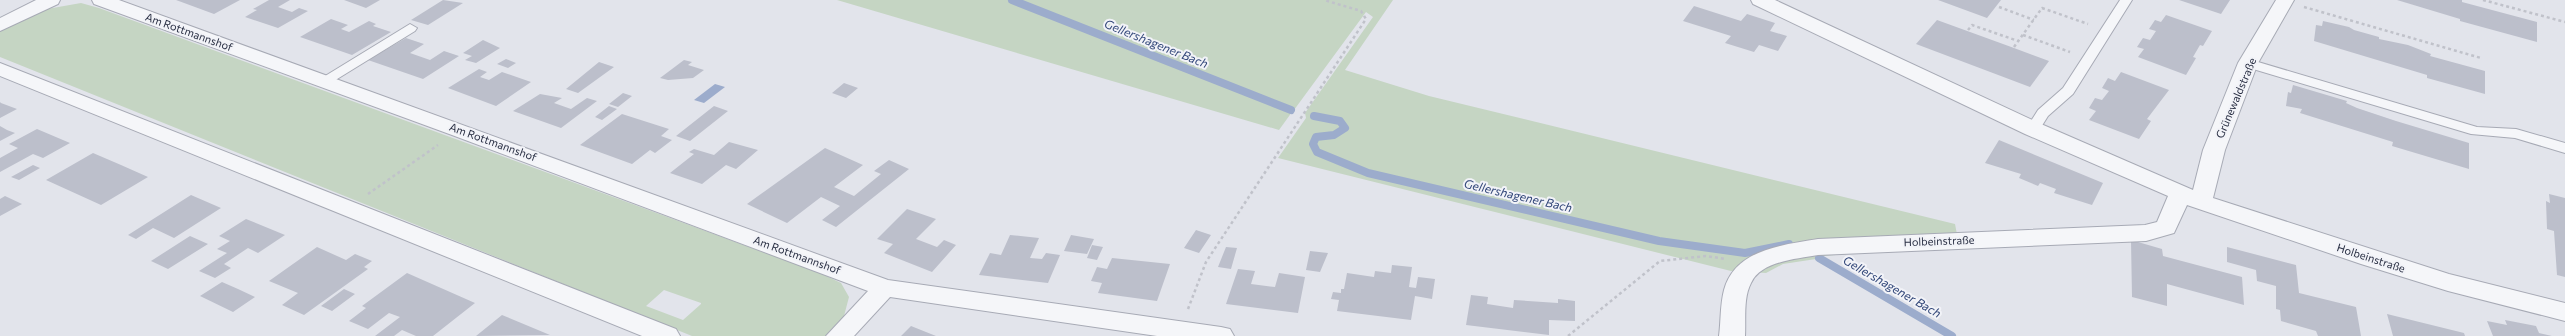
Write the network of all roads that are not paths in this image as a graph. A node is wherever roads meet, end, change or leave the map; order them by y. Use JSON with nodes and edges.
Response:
{"nodes":[{"id":1,"x":51,"y":0,"type":"edge"},
{"id":2,"x":101,"y":0,"type":"edge"},
{"id":3,"x":1760,"y":0,"type":"edge"},
{"id":4,"x":2126,"y":0,"type":"edge"},
{"id":5,"x":2285,"y":1,"type":"edge"},
{"id":6,"x":0,"y":25,"type":"edge"},
{"id":7,"x":410,"y":28,"type":"dead end"},
{"id":8,"x":2248,"y":63,"type":"junction"},
{"id":9,"x":0,"y":69,"type":"edge"},
{"id":10,"x":324,"y":81,"type":"junction"},
{"id":11,"x":2033,"y":129,"type":"junction"},
{"id":12,"x":2565,"y":148,"type":"edge"},
{"id":13,"x":2191,"y":197,"type":"junction"},
{"id":14,"x":885,"y":288,"type":"junction"},
{"id":15,"x":2565,"y":312,"type":"edge"},
{"id":16,"x":667,"y":336,"type":"edge"},
{"id":17,"x":839,"y":336,"type":"edge"},
{"id":18,"x":1221,"y":336,"type":"edge"},
{"id":19,"x":1732,"y":336,"type":"edge"}],
"edges":[{"from":1,"to":6,"type":"street"},
{"from":2,"to":10,"type":"street","name":"Am Rottmannshof"},
{"from":3,"to":11,"type":"street","name":"Holbeinstraße"},
{"from":4,"to":11,"type":"lane"},
{"from":5,"to":8,"type":"street","name":"Grünewaldstraße"},
{"from":7,"to":10,"type":"lane"},
{"from":8,"to":12,"type":"lane"},
{"from":8,"to":13,"type":"street","name":"Grünewaldstraße"},
{"from":9,"to":16,"type":"street"},
{"from":10,"to":14,"type":"street","name":"Am Rottmannshof"},
{"from":11,"to":13,"type":"street","name":"Holbeinstraße"},
{"from":13,"to":15,"type":"street","name":"Holbeinstraße"},
{"from":13,"to":19,"type":"street","name":"Holbeinstraße"},
{"from":14,"to":17,"type":"street"},
{"from":14,"to":18,"type":"street","name":"Am Rottmannshof"}]}
